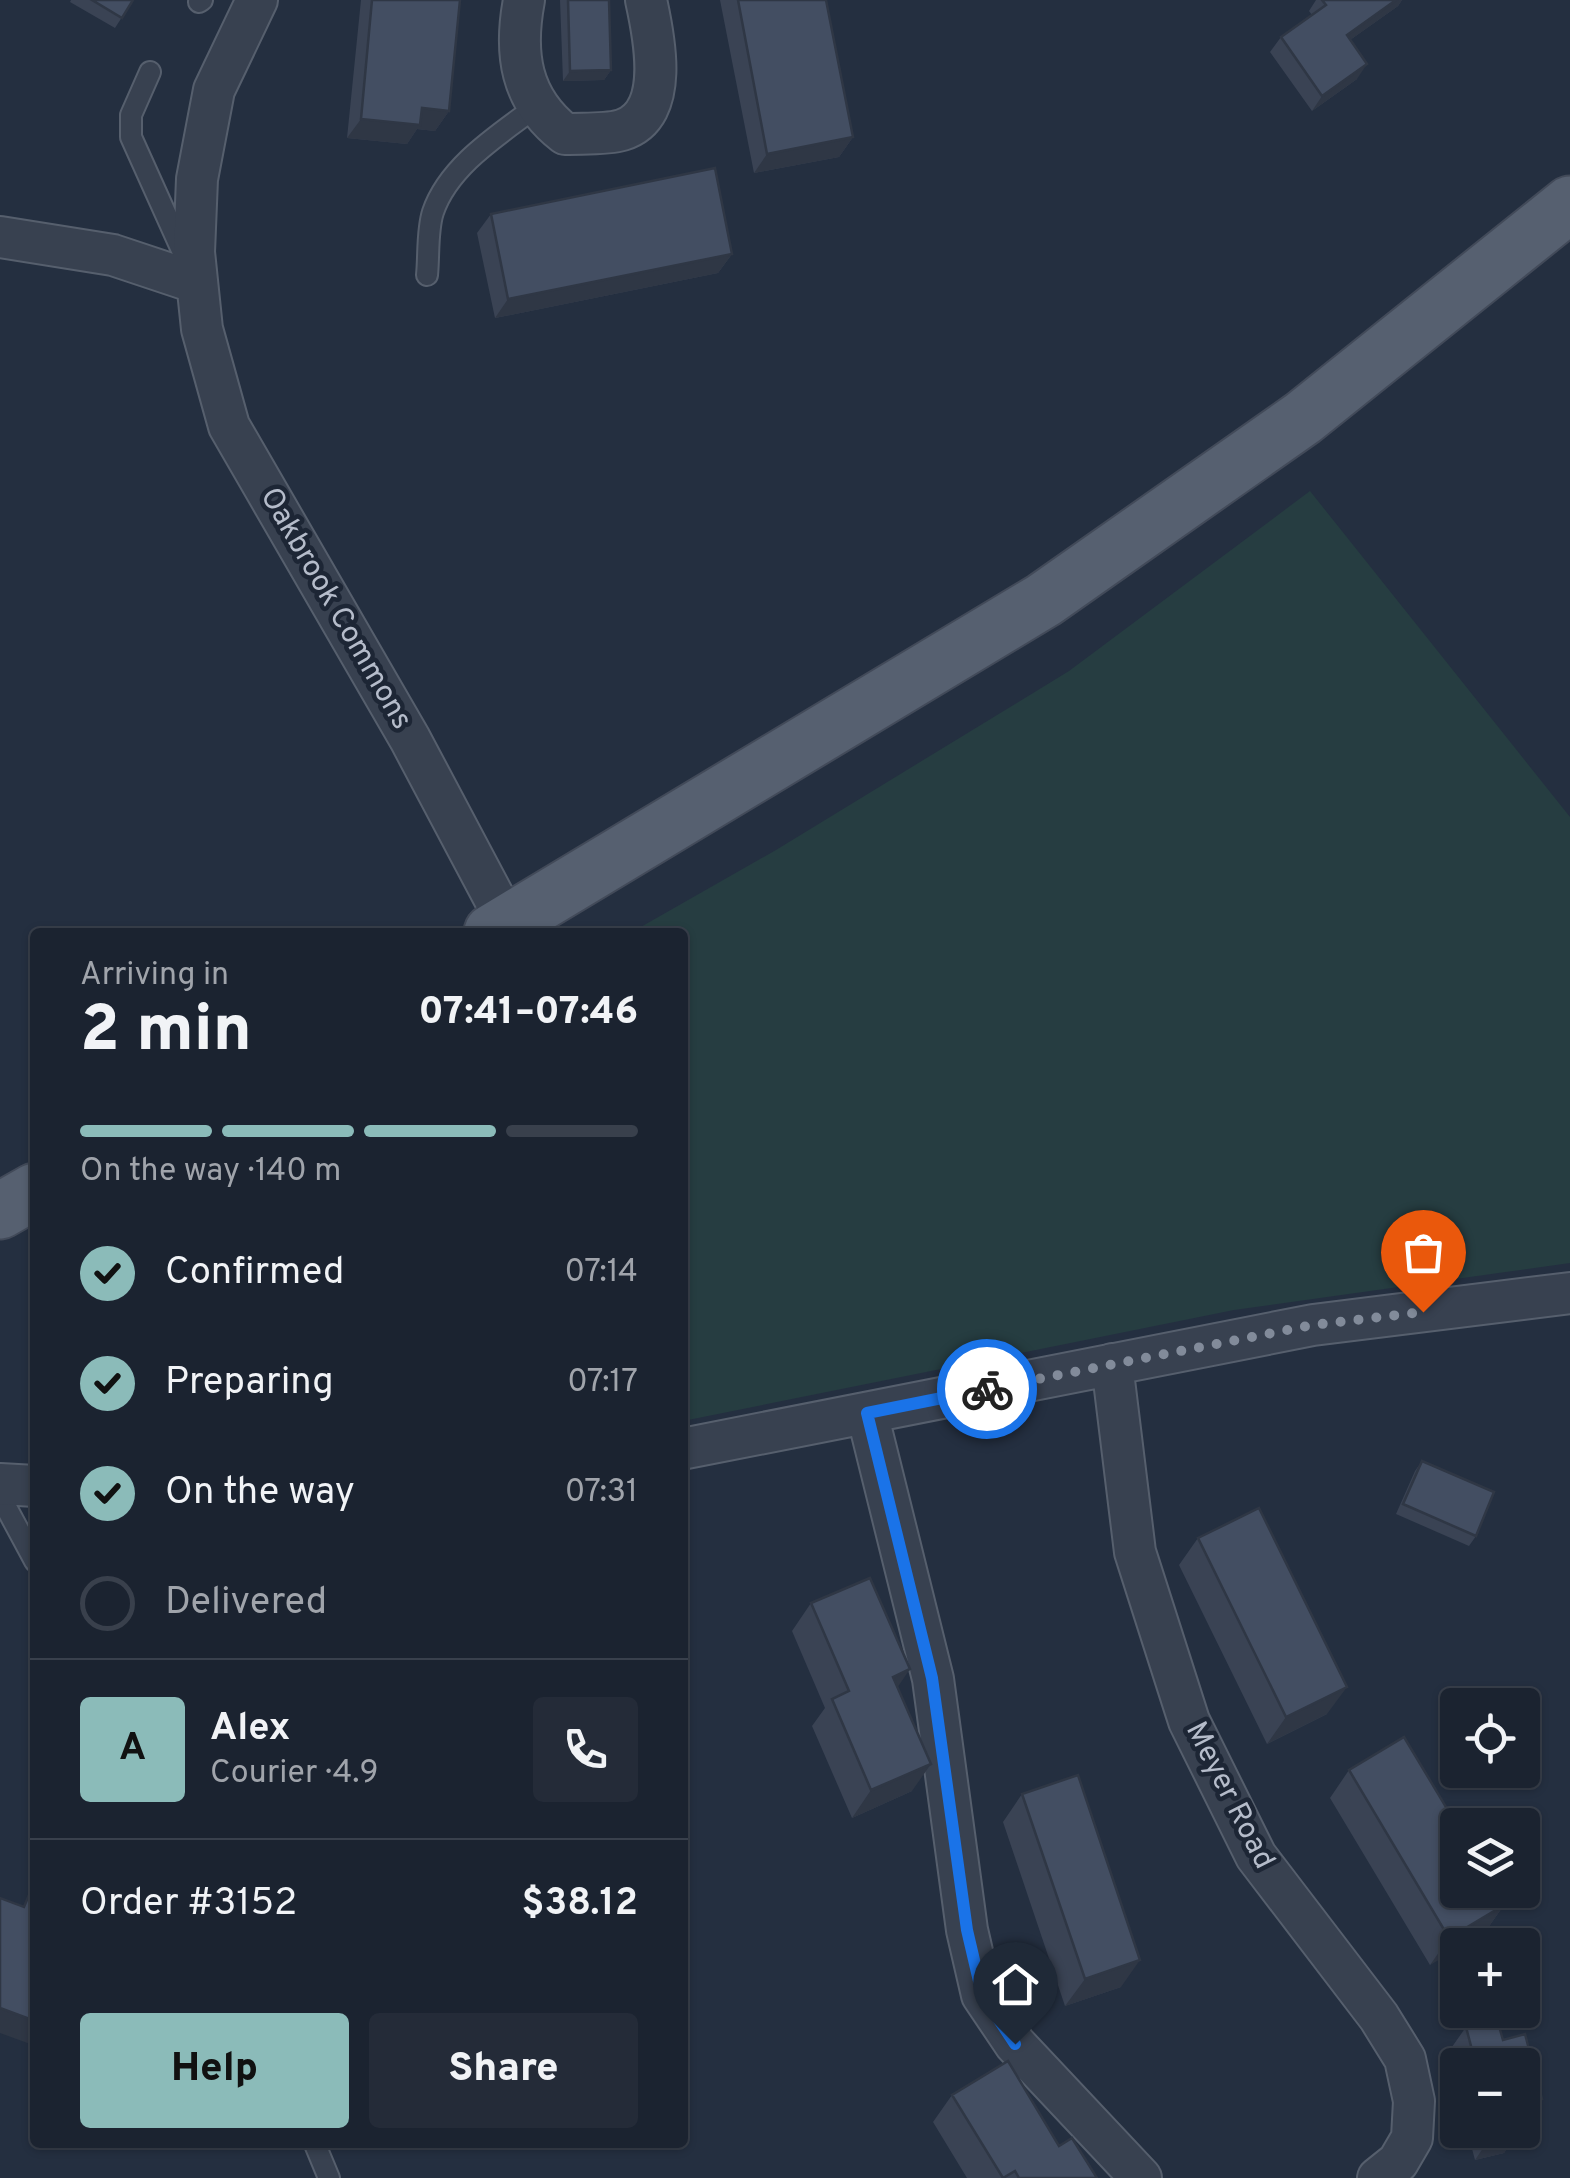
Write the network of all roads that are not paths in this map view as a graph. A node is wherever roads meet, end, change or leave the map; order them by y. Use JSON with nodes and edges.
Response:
{"nodes":[{"id":1,"x":257,"y":0,"type":"edge"},
{"id":2,"x":524,"y":0,"type":"edge"},
{"id":3,"x":646,"y":0,"type":"edge"},
{"id":4,"x":150,"y":72,"type":"dead end"},
{"id":5,"x":537,"y":106,"type":"junction"},
{"id":6,"x":1570,"y":204,"type":"edge"},
{"id":7,"x":0,"y":236,"type":"edge"},
{"id":8,"x":427,"y":276,"type":"dead end"},
{"id":9,"x":198,"y":283,"type":"junction"},
{"id":10,"x":500,"y":928,"type":"edge"},
{"id":11,"x":1570,"y":1293,"type":"edge"},
{"id":12,"x":1112,"y":1364,"type":"junction"},
{"id":13,"x":867,"y":1413,"type":"junction"},
{"id":14,"x":688,"y":1449,"type":"edge"},
{"id":15,"x":0,"y":1484,"type":"edge"},
{"id":16,"x":30,"y":1486,"type":"edge"},
{"id":17,"x":0,"y":1496,"type":"edge"},
{"id":18,"x":30,"y":1552,"type":"edge"},
{"id":19,"x":316,"y":2148,"type":"edge"},
{"id":20,"x":329,"y":2178,"type":"edge"},
{"id":21,"x":1141,"y":2178,"type":"edge"},
{"id":22,"x":1378,"y":2178,"type":"edge"}],
"edges":[{"from":1,"to":9,"type":"street","name":"Oakbrook Commons"},
{"from":2,"to":5,"type":"street"},
{"from":3,"to":5,"type":"street"},
{"from":4,"to":9,"type":"lane"},
{"from":5,"to":8,"type":"lane"},
{"from":6,"to":10,"type":"main road"},
{"from":7,"to":9,"type":"street"},
{"from":9,"to":10,"type":"street","name":"Oakbrook Commons"},
{"from":11,"to":12,"type":"street"},
{"from":12,"to":13,"type":"street"},
{"from":12,"to":22,"type":"street","name":"Meyer Road"},
{"from":13,"to":14,"type":"street"},
{"from":13,"to":21,"type":"street"},
{"from":15,"to":16,"type":"street"},
{"from":17,"to":18,"type":"lane"},
{"from":19,"to":20,"type":"lane"}]}
